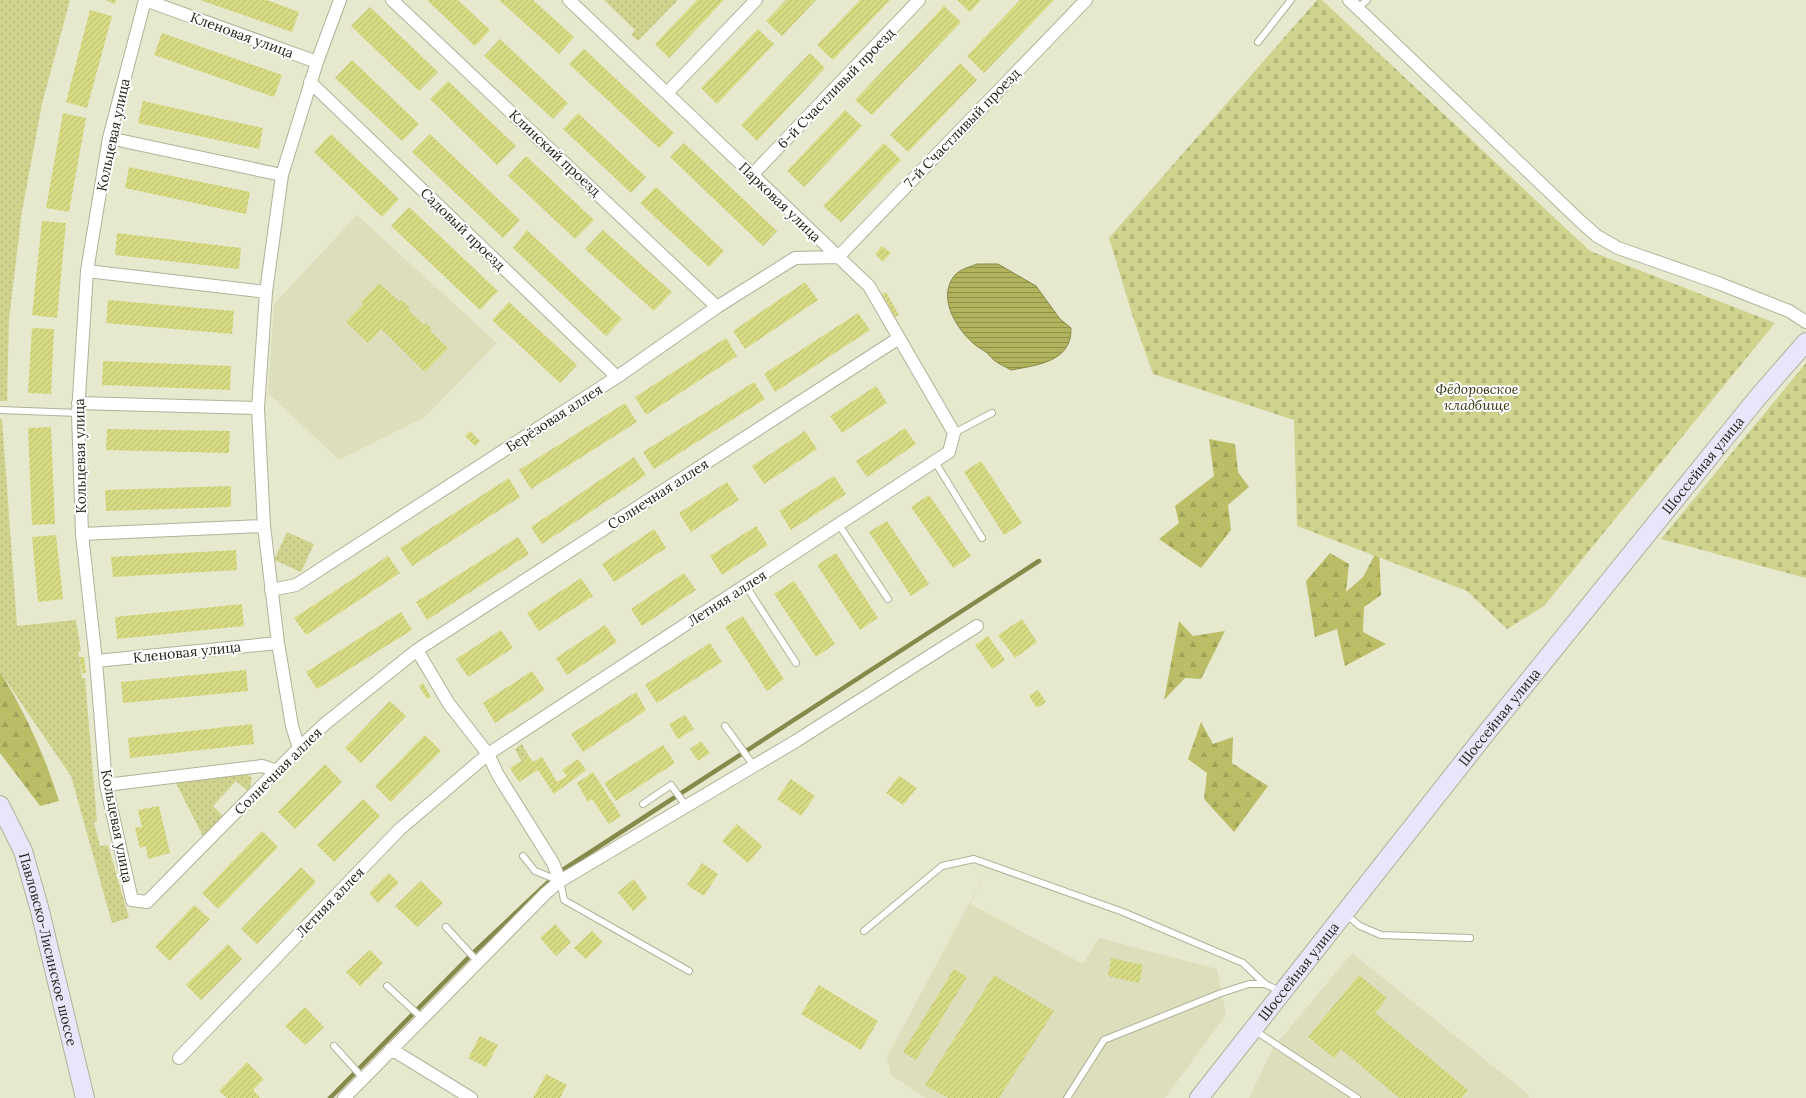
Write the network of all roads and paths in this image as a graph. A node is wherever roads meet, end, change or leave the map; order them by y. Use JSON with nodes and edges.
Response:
{"nodes":[{"id":1,"x":145,"y":0,"type":"edge"},
{"id":2,"x":340,"y":0,"type":"edge"},
{"id":3,"x":392,"y":0,"type":"edge"},
{"id":4,"x":569,"y":0,"type":"edge"},
{"id":5,"x":756,"y":0,"type":"edge"},
{"id":6,"x":919,"y":0,"type":"edge"},
{"id":7,"x":1086,"y":0,"type":"edge"},
{"id":8,"x":1291,"y":0,"type":"edge"},
{"id":9,"x":1367,"y":0,"type":"edge"},
{"id":10,"x":1353,"y":4,"type":"edge"},
{"id":11,"x":1258,"y":42,"type":"dead end"},
{"id":12,"x":317,"y":62,"type":"junction"},
{"id":13,"x":310,"y":82,"type":"junction"},
{"id":14,"x":667,"y":93,"type":"junction"},
{"id":15,"x":109,"y":138,"type":"junction"},
{"id":16,"x":282,"y":175,"type":"junction"},
{"id":17,"x":752,"y":175,"type":"junction"},
{"id":18,"x":838,"y":257,"type":"junction"},
{"id":19,"x":87,"y":271,"type":"junction"},
{"id":20,"x":266,"y":292,"type":"junction"},
{"id":21,"x":717,"y":307,"type":"junction"},
{"id":22,"x":1806,"y":322,"type":"edge"},
{"id":23,"x":899,"y":338,"type":"junction"},
{"id":24,"x":1806,"y":342,"type":"edge"},
{"id":25,"x":617,"y":377,"type":"junction"},
{"id":26,"x":78,"y":408,"type":"junction"},
{"id":27,"x":258,"y":408,"type":"junction"},
{"id":28,"x":0,"y":410,"type":"edge"},
{"id":29,"x":992,"y":413,"type":"dead end"},
{"id":30,"x":954,"y":433,"type":"junction"},
{"id":31,"x":935,"y":462,"type":"junction"},
{"id":32,"x":839,"y":525,"type":"junction"},
{"id":33,"x":264,"y":526,"type":"junction"},
{"id":34,"x":82,"y":534,"type":"junction"},
{"id":35,"x":982,"y":538,"type":"dead end"},
{"id":36,"x":746,"y":586,"type":"junction"},
{"id":37,"x":271,"y":590,"type":"junction"},
{"id":38,"x":888,"y":599,"type":"dead end"},
{"id":39,"x":978,"y":626,"type":"dead end"},
{"id":40,"x":278,"y":643,"type":"junction"},
{"id":41,"x":417,"y":650,"type":"junction"},
{"id":42,"x":96,"y":662,"type":"junction"},
{"id":43,"x":796,"y":663,"type":"dead end"},
{"id":44,"x":725,"y":726,"type":"dead end"},
{"id":45,"x":299,"y":748,"type":"junction"},
{"id":46,"x":488,"y":754,"type":"junction"},
{"id":47,"x":754,"y":766,"type":"junction"},
{"id":48,"x":277,"y":771,"type":"junction"},
{"id":49,"x":106,"y":785,"type":"junction"},
{"id":50,"x":643,"y":804,"type":"dead end"},
{"id":51,"x":0,"y":805,"type":"edge"},
{"id":52,"x":686,"y":806,"type":"junction"},
{"id":53,"x":523,"y":856,"type":"dead end"},
{"id":54,"x":560,"y":881,"type":"junction"},
{"id":55,"x":147,"y":902,"type":"joint"},
{"id":56,"x":1344,"y":913,"type":"junction"},
{"id":57,"x":446,"y":927,"type":"dead end"},
{"id":58,"x":864,"y":931,"type":"dead end"},
{"id":59,"x":1470,"y":938,"type":"dead end"},
{"id":60,"x":478,"y":962,"type":"junction"},
{"id":61,"x":689,"y":971,"type":"dead end"},
{"id":62,"x":1265,"y":984,"type":"junction"},
{"id":63,"x":387,"y":986,"type":"dead end"},
{"id":64,"x":1282,"y":992,"type":"junction"},
{"id":65,"x":422,"y":1018,"type":"junction"},
{"id":66,"x":1253,"y":1029,"type":"junction"},
{"id":67,"x":334,"y":1046,"type":"dead end"},
{"id":68,"x":391,"y":1050,"type":"junction"},
{"id":69,"x":179,"y":1058,"type":"dead end"},
{"id":70,"x":364,"y":1078,"type":"junction"},
{"id":71,"x":85,"y":1098,"type":"edge"},
{"id":72,"x":344,"y":1098,"type":"edge"},
{"id":73,"x":471,"y":1098,"type":"edge"},
{"id":74,"x":1067,"y":1098,"type":"edge"},
{"id":75,"x":1199,"y":1098,"type":"edge"},
{"id":76,"x":1358,"y":1098,"type":"edge"}],
"edges":[{"from":1,"to":12,"type":"street","name":"Кленовая улица"},
{"from":1,"to":15,"type":"street","name":"Кольцевая улица"},
{"from":2,"to":12,"type":"street"},
{"from":3,"to":21,"type":"street","name":"Клинский проезд"},
{"from":4,"to":14,"type":"street","name":"Парковая улица"},
{"from":5,"to":14,"type":"street"},
{"from":6,"to":17,"type":"street","name":"6-й Счастливый проезд"},
{"from":7,"to":18,"type":"street","name":"7-й Счастливый проезд"},
{"from":8,"to":11,"type":"lane"},
{"from":9,"to":10,"type":"lane"},
{"from":10,"to":22,"type":"street"},
{"from":12,"to":13,"type":"street"},
{"from":13,"to":16,"type":"street"},
{"from":13,"to":25,"type":"street","name":"Садовый проезд"},
{"from":14,"to":17,"type":"street","name":"Парковая улица"},
{"from":15,"to":16,"type":"street"},
{"from":15,"to":19,"type":"street","name":"Кольцевая улица"},
{"from":16,"to":20,"type":"street"},
{"from":17,"to":18,"type":"street","name":"Парковая улица"},
{"from":18,"to":21,"type":"street","name":"Берёзовая аллея"},
{"from":18,"to":23,"type":"street","name":"Парковая улица"},
{"from":19,"to":20,"type":"street"},
{"from":19,"to":26,"type":"street","name":"Кольцевая улица"},
{"from":20,"to":27,"type":"street"},
{"from":21,"to":25,"type":"street","name":"Берёзовая аллея"},
{"from":23,"to":30,"type":"street","name":"Парковая улица"},
{"from":23,"to":41,"type":"street","name":"Солнечная аллея"},
{"from":24,"to":56,"type":"main road","name":"Шоссейная улица"},
{"from":25,"to":37,"type":"street","name":"Берёзовая аллея"},
{"from":26,"to":27,"type":"street"},
{"from":26,"to":28,"type":"lane"},
{"from":26,"to":34,"type":"street","name":"Кольцевая улица"},
{"from":27,"to":33,"type":"street"},
{"from":29,"to":30,"type":"lane"},
{"from":30,"to":31,"type":"street","name":"Летняя аллея"},
{"from":31,"to":32,"type":"street","name":"Летняя аллея"},
{"from":31,"to":35,"type":"lane"},
{"from":32,"to":36,"type":"street","name":"Летняя аллея"},
{"from":32,"to":38,"type":"lane"},
{"from":33,"to":34,"type":"street"},
{"from":33,"to":37,"type":"street"},
{"from":34,"to":42,"type":"street","name":"Кольцевая улица"},
{"from":36,"to":43,"type":"lane"},
{"from":36,"to":46,"type":"street","name":"Летняя аллея"},
{"from":37,"to":40,"type":"street"},
{"from":39,"to":47,"type":"street"},
{"from":40,"to":42,"type":"street","name":"Кленовая улица"},
{"from":40,"to":45,"type":"street"},
{"from":41,"to":45,"type":"street","name":"Солнечная аллея"},
{"from":41,"to":46,"type":"street"},
{"from":42,"to":49,"type":"street","name":"Кольцевая улица"},
{"from":44,"to":47,"type":"lane"},
{"from":45,"to":48,"type":"street","name":"Солнечная аллея"},
{"from":46,"to":54,"type":"street"},
{"from":46,"to":69,"type":"street","name":"Летняя аллея"},
{"from":47,"to":52,"type":"street"},
{"from":48,"to":49,"type":"street"},
{"from":48,"to":55,"type":"street","name":"Солнечная аллея"},
{"from":49,"to":55,"type":"street","name":"Кольцевая улица"},
{"from":50,"to":52,"type":"lane"},
{"from":51,"to":71,"type":"main road","name":"Павловско-Лисинское шоссе"},
{"from":52,"to":54,"type":"street"},
{"from":53,"to":54,"type":"lane"},
{"from":54,"to":60,"type":"street"},
{"from":54,"to":61,"type":"lane"},
{"from":56,"to":59,"type":"lane"},
{"from":56,"to":64,"type":"main road","name":"Шоссейная улица"},
{"from":57,"to":60,"type":"lane"},
{"from":58,"to":62,"type":"lane"},
{"from":60,"to":65,"type":"street"},
{"from":62,"to":64,"type":"lane"},
{"from":62,"to":74,"type":"lane"},
{"from":63,"to":65,"type":"lane"},
{"from":64,"to":66,"type":"main road","name":"Шоссейная улица"},
{"from":65,"to":68,"type":"street"},
{"from":66,"to":75,"type":"main road","name":"Шоссейная улица"},
{"from":66,"to":76,"type":"lane"},
{"from":67,"to":70,"type":"lane"},
{"from":68,"to":70,"type":"street"},
{"from":68,"to":73,"type":"street"},
{"from":70,"to":72,"type":"street"}]}
